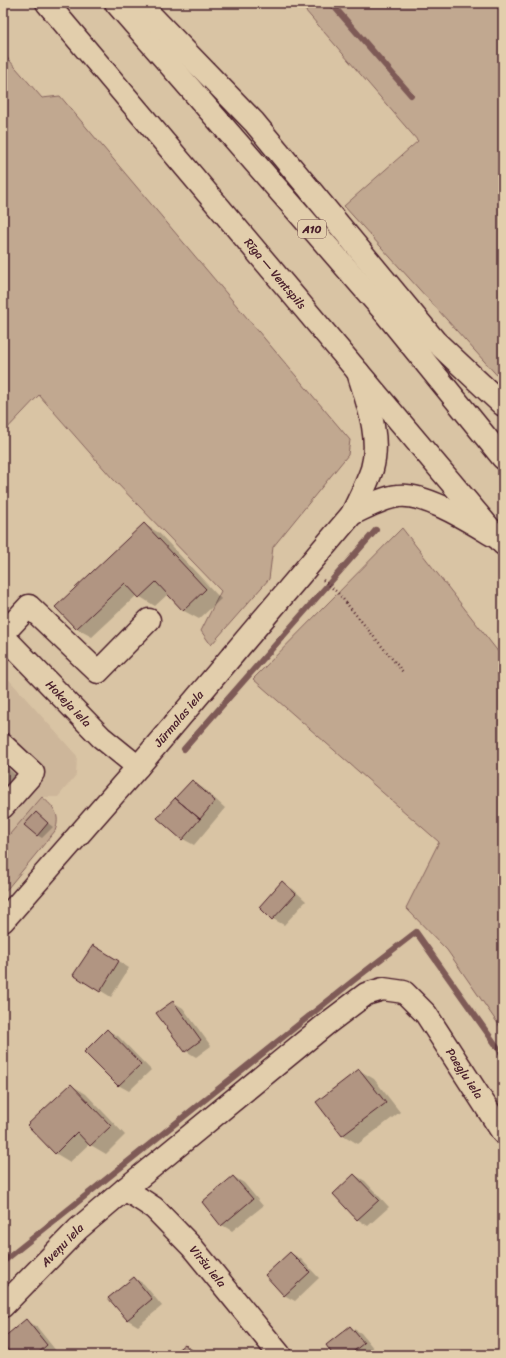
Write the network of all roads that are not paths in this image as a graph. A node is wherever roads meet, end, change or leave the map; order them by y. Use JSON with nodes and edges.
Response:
{"nodes":[{"id":1,"x":47,"y":3,"type":"edge"},
{"id":2,"x":116,"y":3,"type":"edge"},
{"id":3,"x":139,"y":3,"type":"edge"},
{"id":4,"x":358,"y":372,"type":"junction"},
{"id":5,"x":503,"y":405,"type":"edge"},
{"id":6,"x":503,"y":458,"type":"edge"},
{"id":7,"x":352,"y":514,"type":"junction"},
{"id":8,"x":501,"y":541,"type":"edge"},
{"id":9,"x":149,"y":620,"type":"dead end"},
{"id":10,"x":3,"y":635,"type":"edge"},
{"id":11,"x":3,"y":745,"type":"edge"},
{"id":12,"x":138,"y":767,"type":"junction"},
{"id":13,"x":3,"y":806,"type":"edge"},
{"id":14,"x":3,"y":921,"type":"edge"},
{"id":15,"x":503,"y":1133,"type":"edge"},
{"id":16,"x":125,"y":1189,"type":"junction"},
{"id":17,"x":3,"y":1306,"type":"edge"},
{"id":18,"x":280,"y":1355,"type":"edge"}],
"edges":[{"from":1,"to":4,"type":"main road","name":"Rīga — Ventspils"},
{"from":2,"to":6,"type":"main road","number":"A10"},
{"from":3,"to":5,"type":"main road"},
{"from":4,"to":7,"type":"main road"},
{"from":4,"to":8,"type":"main road","name":"Rīga — Ventspils"},
{"from":7,"to":8,"type":"main road"},
{"from":7,"to":12,"type":"main road","name":"Jūrmalas iela"},
{"from":9,"to":10,"type":"main road"},
{"from":10,"to":12,"type":"main road","name":"Hokeja iela"},
{"from":11,"to":13,"type":"main road"},
{"from":12,"to":14,"type":"main road","name":"Jūrmalas iela"},
{"from":15,"to":16,"type":"main road","name":"Paegļu iela"},
{"from":16,"to":17,"type":"main road","name":"Aveņu iela"},
{"from":16,"to":18,"type":"main road","name":"Viršu iela"}]}
